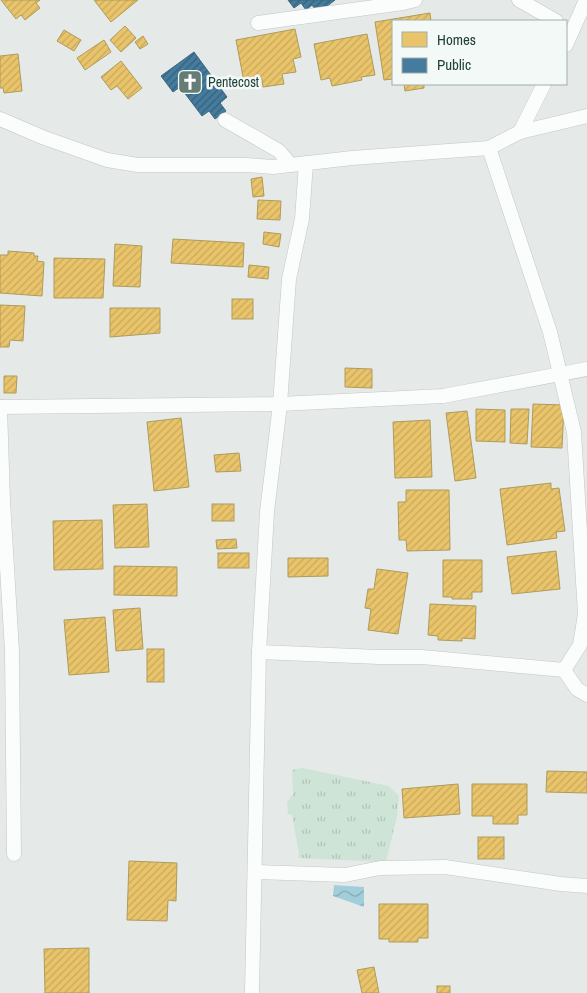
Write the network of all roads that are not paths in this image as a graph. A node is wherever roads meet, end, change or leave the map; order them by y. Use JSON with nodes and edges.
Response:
{"nodes":[{"id":1,"x":415,"y":0,"type":"edge"},
{"id":2,"x":519,"y":0,"type":"edge"},
{"id":3,"x":586,"y":0,"type":"edge"},
{"id":4,"x":554,"y":20,"type":"edge"},
{"id":5,"x":258,"y":23,"type":"dead end"},
{"id":6,"x":570,"y":29,"type":"edge"},
{"id":7,"x":544,"y":85,"type":"edge"},
{"id":8,"x":587,"y":116,"type":"edge"},
{"id":9,"x":0,"y":119,"type":"edge"},
{"id":10,"x":225,"y":120,"type":"dead end"},
{"id":11,"x":520,"y":132,"type":"junction"},
{"id":12,"x":489,"y":148,"type":"junction"},
{"id":13,"x":306,"y":163,"type":"junction"},
{"id":14,"x":291,"y":165,"type":"junction"},
{"id":15,"x":587,"y":369,"type":"edge"},
{"id":16,"x":562,"y":375,"type":"junction"},
{"id":17,"x":280,"y":404,"type":"junction"},
{"id":18,"x":0,"y":407,"type":"edge"},
{"id":19,"x":2,"y":501,"type":"edge"},
{"id":20,"x":259,"y":652,"type":"junction"},
{"id":21,"x":564,"y":670,"type":"junction"},
{"id":22,"x":587,"y":695,"type":"edge"},
{"id":23,"x":14,"y":854,"type":"dead end"},
{"id":24,"x":256,"y":872,"type":"junction"},
{"id":25,"x":587,"y":886,"type":"edge"},
{"id":26,"x":252,"y":993,"type":"edge"}],
"edges":[{"from":1,"to":5,"type":"street"},
{"from":2,"to":4,"type":"street"},
{"from":3,"to":6,"type":"street"},
{"from":7,"to":11,"type":"street"},
{"from":8,"to":11,"type":"street"},
{"from":9,"to":14,"type":"street"},
{"from":10,"to":14,"type":"street"},
{"from":11,"to":12,"type":"street"},
{"from":12,"to":13,"type":"street"},
{"from":12,"to":16,"type":"street"},
{"from":13,"to":14,"type":"street"},
{"from":13,"to":17,"type":"street"},
{"from":15,"to":16,"type":"street"},
{"from":16,"to":17,"type":"street"},
{"from":16,"to":21,"type":"street"},
{"from":17,"to":18,"type":"street"},
{"from":17,"to":20,"type":"street"},
{"from":18,"to":19,"type":"street"},
{"from":19,"to":23,"type":"street"},
{"from":20,"to":21,"type":"street"},
{"from":20,"to":24,"type":"street"},
{"from":21,"to":22,"type":"street"},
{"from":24,"to":25,"type":"street"},
{"from":24,"to":26,"type":"street"}]}
